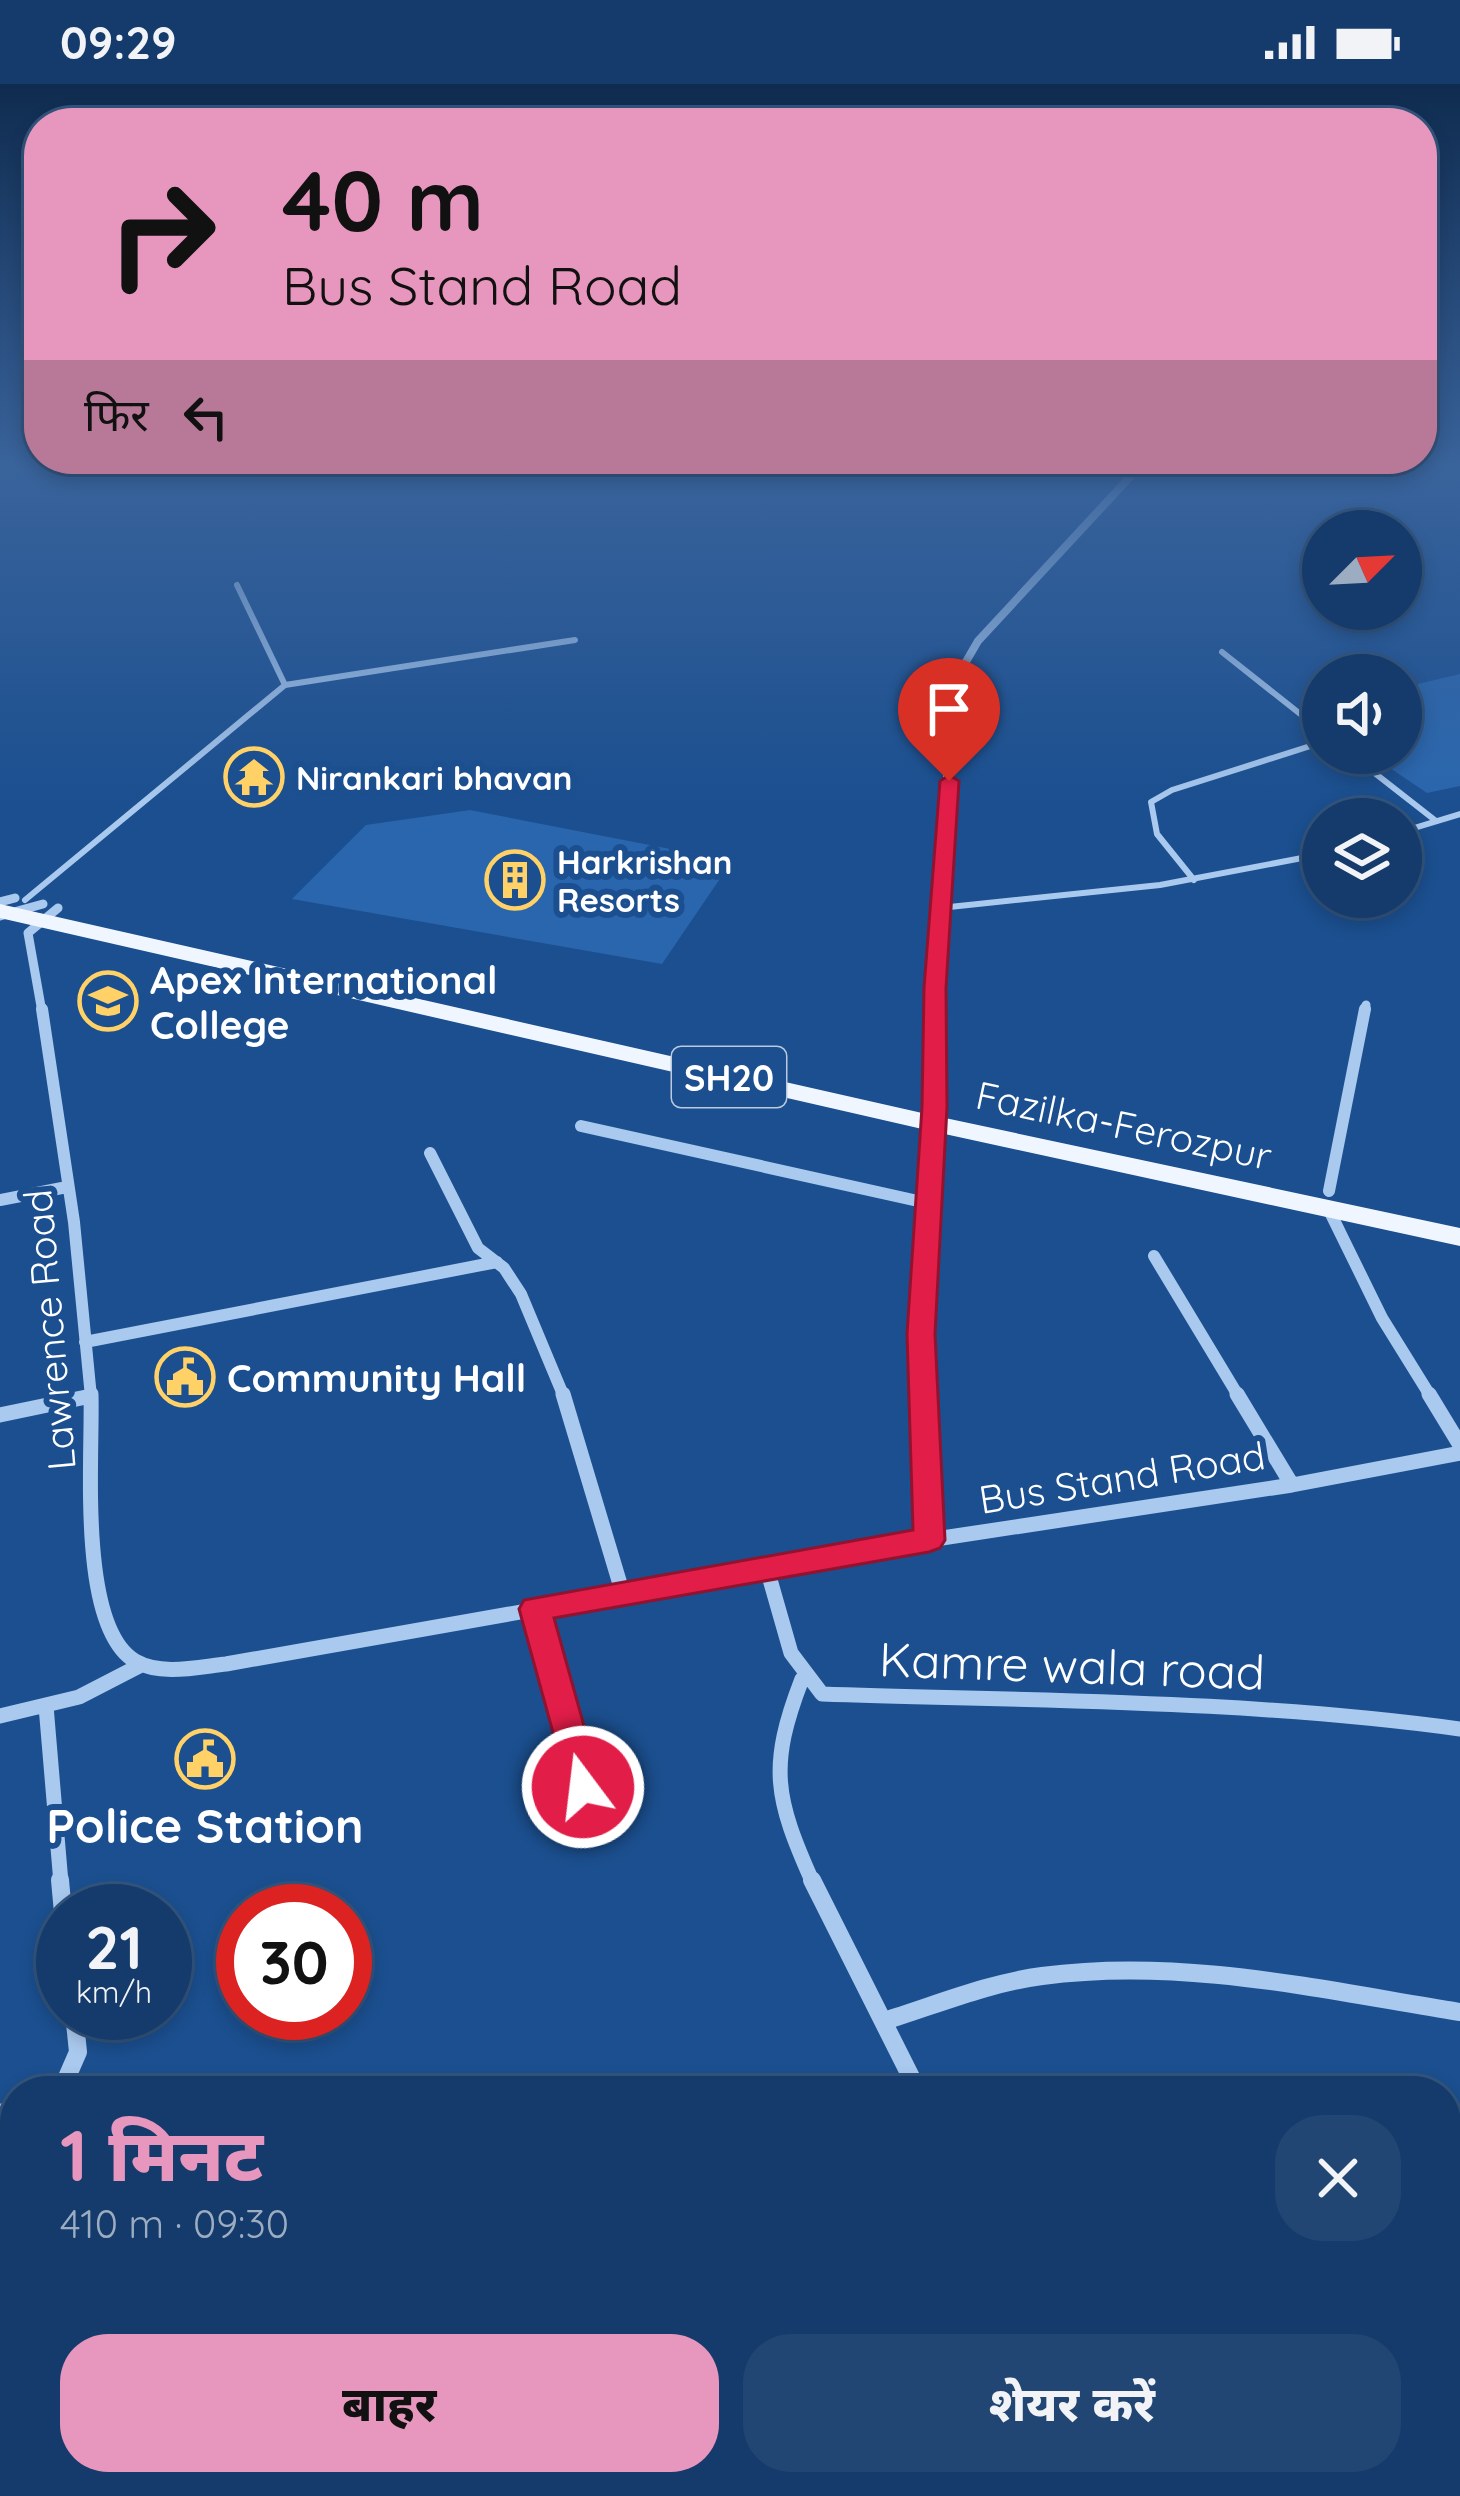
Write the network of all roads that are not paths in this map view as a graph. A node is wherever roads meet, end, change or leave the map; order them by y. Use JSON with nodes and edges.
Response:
{"nodes":[{"id":1,"x":1037,"y":578,"type":"edge"},
{"id":2,"x":237,"y":585,"type":"dead end"},
{"id":3,"x":575,"y":640,"type":"dead end"},
{"id":4,"x":1222,"y":652,"type":"dead end"},
{"id":5,"x":285,"y":686,"type":"junction"},
{"id":6,"x":1302,"y":715,"type":"edge"},
{"id":7,"x":1302,"y":749,"type":"edge"},
{"id":8,"x":1376,"y":774,"type":"edge"},
{"id":9,"x":1460,"y":814,"type":"edge"},
{"id":10,"x":1436,"y":821,"type":"junction"},
{"id":11,"x":1422,"y":825,"type":"edge"},
{"id":12,"x":1302,"y":858,"type":"edge"},
{"id":13,"x":1194,"y":880,"type":"junction"},
{"id":14,"x":19,"y":907,"type":"edge"},
{"id":15,"x":940,"y":908,"type":"junction"},
{"id":16,"x":1366,"y":1005,"type":"dead end"},
{"id":17,"x":933,"y":1115,"type":"junction"},
{"id":18,"x":581,"y":1126,"type":"dead end"},
{"id":19,"x":430,"y":1153,"type":"dead end"},
{"id":20,"x":68,"y":1187,"type":"junction"},
{"id":21,"x":0,"y":1200,"type":"edge"},
{"id":22,"x":1329,"y":1200,"type":"junction"},
{"id":23,"x":927,"y":1203,"type":"junction"},
{"id":24,"x":1460,"y":1218,"type":"edge"},
{"id":25,"x":1460,"y":1237,"type":"edge"},
{"id":26,"x":1154,"y":1256,"type":"dead end"},
{"id":27,"x":497,"y":1262,"type":"junction"},
{"id":28,"x":85,"y":1342,"type":"junction"},
{"id":29,"x":91,"y":1396,"type":"junction"},
{"id":30,"x":0,"y":1415,"type":"edge"},
{"id":31,"x":1460,"y":1449,"type":"edge"},
{"id":32,"x":1292,"y":1485,"type":"junction"},
{"id":33,"x":929,"y":1540,"type":"junction"},
{"id":34,"x":767,"y":1568,"type":"junction"},
{"id":35,"x":622,"y":1594,"type":"junction"},
{"id":36,"x":535,"y":1609,"type":"junction"},
{"id":37,"x":141,"y":1665,"type":"junction"},
{"id":38,"x":802,"y":1679,"type":"junction"},
{"id":39,"x":46,"y":1706,"type":"junction"},
{"id":40,"x":0,"y":1716,"type":"edge"},
{"id":41,"x":1460,"y":1729,"type":"edge"},
{"id":42,"x":595,"y":1832,"type":"dead end"},
{"id":43,"x":61,"y":1884,"type":"edge"},
{"id":44,"x":1460,"y":2012,"type":"edge"},
{"id":45,"x":884,"y":2021,"type":"junction"},
{"id":46,"x":77,"y":2040,"type":"edge"},
{"id":47,"x":68,"y":2076,"type":"edge"},
{"id":48,"x":911,"y":2076,"type":"edge"}],
"edges":[{"from":1,"to":15,"type":"street"},
{"from":2,"to":5,"type":"lane"},
{"from":3,"to":5,"type":"lane"},
{"from":4,"to":6,"type":"lane"},
{"from":5,"to":14,"type":"lane"},
{"from":7,"to":13,"type":"lane"},
{"from":8,"to":10,"type":"lane"},
{"from":9,"to":10,"type":"lane"},
{"from":10,"to":11,"type":"lane"},
{"from":12,"to":13,"type":"lane"},
{"from":13,"to":15,"type":"lane"},
{"from":14,"to":17,"type":"main road","name":"Fazilka-Ferozpur","number":"SH20"},
{"from":14,"to":20,"type":"street","name":"Lawrence Road"},
{"from":15,"to":17,"type":"street"},
{"from":16,"to":22,"type":"street"},
{"from":17,"to":22,"type":"main road","name":"Fazilka-Ferozpur","number":"SH20"},
{"from":17,"to":23,"type":"street"},
{"from":18,"to":23,"type":"street"},
{"from":19,"to":27,"type":"street"},
{"from":20,"to":21,"type":"street"},
{"from":20,"to":28,"type":"street","name":"Lawrence Road"},
{"from":22,"to":24,"type":"main road","name":"Fazilka-Ferozpur","number":"SH20"},
{"from":22,"to":25,"type":"main road","name":"Fazilka-Ferozpur","number":"SH20"},
{"from":22,"to":31,"type":"street"},
{"from":23,"to":33,"type":"street"},
{"from":26,"to":32,"type":"street"},
{"from":27,"to":28,"type":"street"},
{"from":27,"to":35,"type":"street"},
{"from":28,"to":29,"type":"street","name":"Lawrence Road"},
{"from":29,"to":30,"type":"street"},
{"from":29,"to":37,"type":"street","name":"Lawrence Road"},
{"from":31,"to":32,"type":"street","name":"Bus Stand Road"},
{"from":32,"to":33,"type":"street","name":"Bus Stand Road"},
{"from":33,"to":34,"type":"street","name":"Bus Stand Road"},
{"from":34,"to":35,"type":"street","name":"Bus Stand Road"},
{"from":34,"to":38,"type":"street"},
{"from":35,"to":36,"type":"street","name":"Bus Stand Road"},
{"from":36,"to":37,"type":"street","name":"Bus Stand Road"},
{"from":36,"to":42,"type":"street"},
{"from":37,"to":39,"type":"street"},
{"from":38,"to":41,"type":"street","name":"Kamre wala road"},
{"from":38,"to":45,"type":"street"},
{"from":39,"to":40,"type":"street"},
{"from":39,"to":43,"type":"street"},
{"from":44,"to":45,"type":"street"},
{"from":45,"to":48,"type":"street"},
{"from":46,"to":47,"type":"street"}]}
